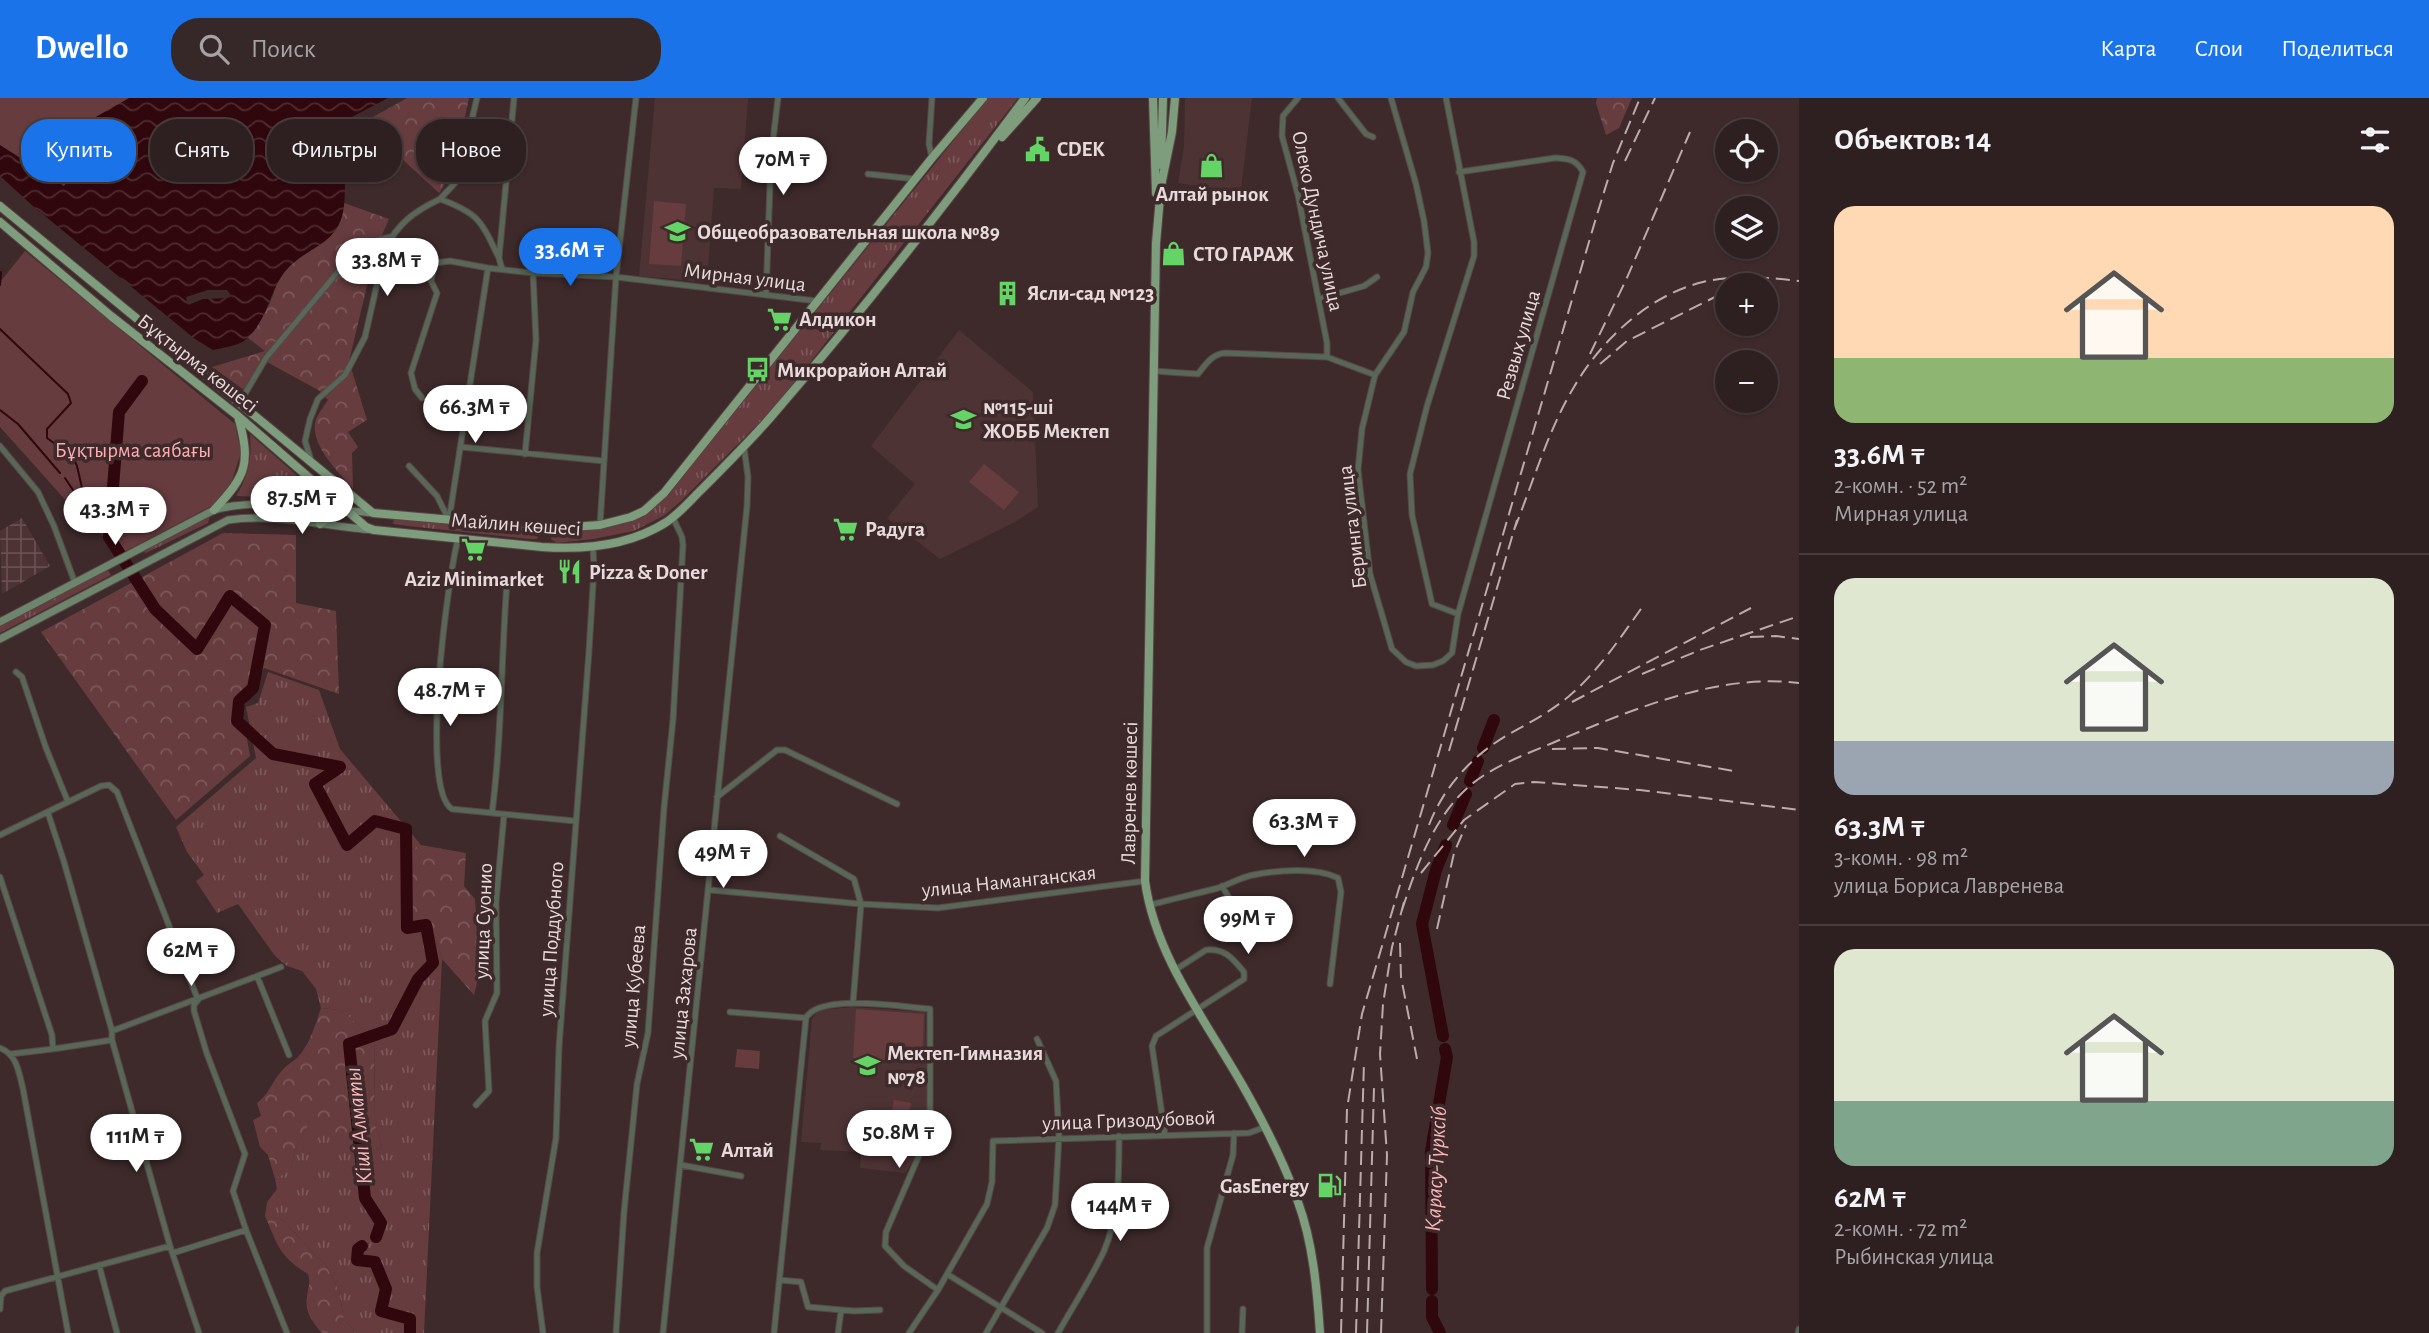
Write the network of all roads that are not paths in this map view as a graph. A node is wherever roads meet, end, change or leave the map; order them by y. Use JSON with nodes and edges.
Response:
{"nodes":[{"id":1,"x":477,"y":98,"type":"edge"},
{"id":2,"x":514,"y":98,"type":"edge"},
{"id":3,"x":636,"y":98,"type":"edge"},
{"id":4,"x":778,"y":98,"type":"edge"},
{"id":5,"x":932,"y":98,"type":"edge"},
{"id":6,"x":977,"y":98,"type":"edge"},
{"id":7,"x":983,"y":98,"type":"edge"},
{"id":8,"x":1025,"y":98,"type":"edge"},
{"id":9,"x":1037,"y":98,"type":"edge"},
{"id":10,"x":1153,"y":98,"type":"edge"},
{"id":11,"x":1163,"y":98,"type":"edge"},
{"id":12,"x":1175,"y":98,"type":"edge"},
{"id":13,"x":1298,"y":98,"type":"edge"},
{"id":14,"x":1338,"y":98,"type":"edge"},
{"id":15,"x":1391,"y":98,"type":"edge"},
{"id":16,"x":1446,"y":98,"type":"edge"},
{"id":17,"x":950,"y":137,"type":"junction"},
{"id":18,"x":1373,"y":137,"type":"dead end"},
{"id":19,"x":932,"y":158,"type":"junction"},
{"id":20,"x":978,"y":162,"type":"junction"},
{"id":21,"x":1459,"y":172,"type":"junction"},
{"id":22,"x":868,"y":174,"type":"dead end"},
{"id":23,"x":915,"y":179,"type":"junction"},
{"id":24,"x":1161,"y":186,"type":"junction"},
{"id":25,"x":440,"y":200,"type":"junction"},
{"id":26,"x":0,"y":206,"type":"edge"},
{"id":27,"x":1158,"y":215,"type":"junction"},
{"id":28,"x":0,"y":222,"type":"edge"},
{"id":29,"x":391,"y":236,"type":"junction"},
{"id":30,"x":499,"y":258,"type":"junction"},
{"id":31,"x":488,"y":268,"type":"junction"},
{"id":32,"x":502,"y":269,"type":"junction"},
{"id":33,"x":533,"y":272,"type":"junction"},
{"id":34,"x":616,"y":277,"type":"junction"},
{"id":35,"x":1377,"y":277,"type":"dead end"},
{"id":36,"x":766,"y":295,"type":"junction"},
{"id":37,"x":1319,"y":299,"type":"junction"},
{"id":38,"x":817,"y":302,"type":"junction"},
{"id":39,"x":1327,"y":357,"type":"junction"},
{"id":40,"x":1153,"y":371,"type":"junction"},
{"id":41,"x":1375,"y":375,"type":"junction"},
{"id":42,"x":422,"y":398,"type":"dead end"},
{"id":43,"x":239,"y":404,"type":"junction"},
{"id":44,"x":238,"y":416,"type":"junction"},
{"id":45,"x":0,"y":446,"type":"edge"},
{"id":46,"x":461,"y":447,"type":"junction"},
{"id":47,"x":744,"y":447,"type":"junction"},
{"id":48,"x":525,"y":454,"type":"junction"},
{"id":49,"x":311,"y":460,"type":"junction"},
{"id":50,"x":604,"y":461,"type":"junction"},
{"id":51,"x":409,"y":466,"type":"dead end"},
{"id":52,"x":341,"y":488,"type":"junction"},
{"id":53,"x":339,"y":507,"type":"junction"},
{"id":54,"x":214,"y":510,"type":"junction"},
{"id":55,"x":349,"y":511,"type":"junction"},
{"id":56,"x":373,"y":513,"type":"junction"},
{"id":57,"x":673,"y":518,"type":"junction"},
{"id":58,"x":449,"y":520,"type":"junction"},
{"id":59,"x":320,"y":524,"type":"junction"},
{"id":60,"x":600,"y":525,"type":"junction"},
{"id":61,"x":544,"y":528,"type":"junction"},
{"id":62,"x":374,"y":530,"type":"junction"},
{"id":63,"x":458,"y":538,"type":"junction"},
{"id":64,"x":542,"y":547,"type":"junction"},
{"id":65,"x":593,"y":547,"type":"junction"},
{"id":66,"x":507,"y":582,"type":"dead end"},
{"id":67,"x":75,"y":583,"type":"junction"},
{"id":68,"x":1458,"y":614,"type":"junction"},
{"id":69,"x":0,"y":622,"type":"edge"},
{"id":70,"x":0,"y":639,"type":"edge"},
{"id":71,"x":1451,"y":653,"type":"joint"},
{"id":72,"x":16,"y":672,"type":"dead end"},
{"id":73,"x":717,"y":797,"type":"junction"},
{"id":74,"x":68,"y":802,"type":"junction"},
{"id":75,"x":897,"y":804,"type":"dead end"},
{"id":76,"x":48,"y":813,"type":"junction"},
{"id":77,"x":492,"y":813,"type":"junction"},
{"id":78,"x":505,"y":815,"type":"junction"},
{"id":79,"x":575,"y":821,"type":"junction"},
{"id":80,"x":0,"y":835,"type":"edge"},
{"id":81,"x":780,"y":836,"type":"dead end"},
{"id":82,"x":0,"y":877,"type":"edge"},
{"id":83,"x":1145,"y":881,"type":"junction"},
{"id":84,"x":1222,"y":886,"type":"junction"},
{"id":85,"x":710,"y":890,"type":"junction"},
{"id":86,"x":861,"y":904,"type":"junction"},
{"id":87,"x":1148,"y":905,"type":"junction"},
{"id":88,"x":1245,"y":924,"type":"dead end"},
{"id":89,"x":281,"y":967,"type":"dead end"},
{"id":90,"x":1175,"y":970,"type":"junction"},
{"id":91,"x":257,"y":976,"type":"junction"},
{"id":92,"x":1330,"y":984,"type":"dead end"},
{"id":93,"x":198,"y":1000,"type":"junction"},
{"id":94,"x":852,"y":1003,"type":"junction"},
{"id":95,"x":1198,"y":1010,"type":"junction"},
{"id":96,"x":730,"y":1012,"type":"dead end"},
{"id":97,"x":806,"y":1018,"type":"junction"},
{"id":98,"x":112,"y":1031,"type":"junction"},
{"id":99,"x":1037,"y":1039,"type":"dead end"},
{"id":100,"x":112,"y":1040,"type":"junction"},
{"id":101,"x":0,"y":1048,"type":"edge"},
{"id":102,"x":53,"y":1049,"type":"junction"},
{"id":103,"x":10,"y":1054,"type":"junction"},
{"id":104,"x":289,"y":1055,"type":"dead end"},
{"id":105,"x":476,"y":1105,"type":"dead end"},
{"id":106,"x":1265,"y":1127,"type":"junction"},
{"id":107,"x":1234,"y":1133,"type":"junction"},
{"id":108,"x":1165,"y":1135,"type":"junction"},
{"id":109,"x":1119,"y":1136,"type":"junction"},
{"id":110,"x":1059,"y":1137,"type":"junction"},
{"id":111,"x":681,"y":1165,"type":"junction"},
{"id":112,"x":741,"y":1176,"type":"dead end"},
{"id":113,"x":246,"y":1230,"type":"junction"},
{"id":114,"x":170,"y":1246,"type":"junction"},
{"id":115,"x":173,"y":1253,"type":"junction"},
{"id":116,"x":99,"y":1265,"type":"junction"},
{"id":117,"x":947,"y":1274,"type":"junction"},
{"id":118,"x":58,"y":1277,"type":"junction"},
{"id":119,"x":780,"y":1280,"type":"junction"},
{"id":120,"x":938,"y":1290,"type":"junction"},
{"id":121,"x":0,"y":1299,"type":"edge"},
{"id":122,"x":1002,"y":1308,"type":"junction"},
{"id":123,"x":0,"y":1309,"type":"edge"},
{"id":124,"x":1243,"y":1309,"type":"dead end"},
{"id":125,"x":880,"y":1310,"type":"dead end"},
{"id":126,"x":841,"y":1311,"type":"junction"},
{"id":127,"x":68,"y":1333,"type":"edge"},
{"id":128,"x":117,"y":1333,"type":"edge"},
{"id":129,"x":200,"y":1333,"type":"edge"},
{"id":130,"x":287,"y":1333,"type":"edge"},
{"id":131,"x":543,"y":1333,"type":"edge"},
{"id":132,"x":616,"y":1333,"type":"edge"},
{"id":133,"x":663,"y":1333,"type":"edge"},
{"id":134,"x":774,"y":1333,"type":"edge"},
{"id":135,"x":838,"y":1333,"type":"edge"},
{"id":136,"x":909,"y":1333,"type":"edge"},
{"id":137,"x":986,"y":1333,"type":"edge"},
{"id":138,"x":1042,"y":1333,"type":"edge"},
{"id":139,"x":1058,"y":1333,"type":"edge"},
{"id":140,"x":1207,"y":1333,"type":"edge"},
{"id":141,"x":1242,"y":1333,"type":"edge"},
{"id":142,"x":1320,"y":1333,"type":"edge"}],
"edges":[{"from":1,"to":25,"type":"street"},
{"from":2,"to":30,"type":"street"},
{"from":3,"to":34,"type":"street"},
{"from":4,"to":36,"type":"street"},
{"from":5,"to":19,"type":"street"},
{"from":6,"to":17,"type":"main road"},
{"from":7,"to":17,"type":"main road","name":"Майлин көшесі"},
{"from":8,"to":20,"type":"main road","name":"Майлин көшесі"},
{"from":9,"to":20,"type":"main road"},
{"from":10,"to":27,"type":"main road","name":"Лавренев көшесі"},
{"from":11,"to":24,"type":"main road"},
{"from":12,"to":24,"type":"main road","name":"Лавренев көшесі"},
{"from":13,"to":37,"type":"street","name":"Олеко Дундича улица"},
{"from":14,"to":18,"type":"street"},
{"from":15,"to":41,"type":"street","name":"Беринга улица"},
{"from":16,"to":21,"type":"street"},
{"from":17,"to":19,"type":"main road","name":"Майлин көшесі"},
{"from":19,"to":23,"type":"main road","name":"Майлин көшесі"},
{"from":20,"to":47,"type":"main road","name":"Майлин көшесі"},
{"from":21,"to":68,"type":"street"},
{"from":21,"to":68,"type":"street","name":"Резвых улица"},
{"from":22,"to":23,"type":"street"},
{"from":23,"to":38,"type":"main road","name":"Майлин көшесі"},
{"from":24,"to":27,"type":"main road","name":"Лавренев көшесі"},
{"from":25,"to":29,"type":"street"},
{"from":25,"to":30,"type":"street"},
{"from":26,"to":43,"type":"main road","name":"Бұқтырма көшесі"},
{"from":27,"to":40,"type":"main road","name":"Лавренев көшесі"},
{"from":28,"to":44,"type":"main road","name":"Бұқтырма көшесі"},
{"from":29,"to":43,"type":"street"},
{"from":29,"to":49,"type":"street"},
{"from":30,"to":32,"type":"street"},
{"from":31,"to":32,"type":"street","name":"Мирная улица"},
{"from":31,"to":42,"type":"street","name":"Мирная улица"},
{"from":31,"to":46,"type":"street"},
{"from":32,"to":33,"type":"street","name":"Мирная улица"},
{"from":33,"to":34,"type":"street","name":"Мирная улица"},
{"from":33,"to":48,"type":"street"},
{"from":34,"to":36,"type":"street","name":"Мирная улица"},
{"from":34,"to":50,"type":"street"},
{"from":35,"to":37,"type":"street"},
{"from":36,"to":38,"type":"street","name":"Мирная улица"},
{"from":37,"to":39,"type":"street","name":"Олеко Дундича улица"},
{"from":38,"to":60,"type":"main road","name":"Майлин көшесі"},
{"from":39,"to":40,"type":"street"},
{"from":39,"to":41,"type":"street"},
{"from":40,"to":83,"type":"main road","name":"Лавренев көшесі"},
{"from":41,"to":71,"type":"street","name":"Беринга улица"},
{"from":43,"to":49,"type":"main road","name":"Бұқтырма көшесі"},
{"from":44,"to":53,"type":"main road","name":"Бұқтырма көшесі"},
{"from":44,"to":54,"type":"main road"},
{"from":45,"to":67,"type":"street"},
{"from":46,"to":48,"type":"street"},
{"from":46,"to":58,"type":"street"},
{"from":47,"to":57,"type":"main road","name":"Майлин көшесі"},
{"from":47,"to":73,"type":"street","name":"улица Захарова"},
{"from":48,"to":50,"type":"street"},
{"from":49,"to":52,"type":"main road","name":"Бұқтырма көшесі"},
{"from":50,"to":60,"type":"street"},
{"from":51,"to":58,"type":"street"},
{"from":52,"to":53,"type":"main road"},
{"from":52,"to":56,"type":"main road","name":"Бұқтырма көшесі"},
{"from":53,"to":54,"type":"main road"},
{"from":53,"to":55,"type":"main road","name":"Бұқтырма көшесі"},
{"from":53,"to":59,"type":"main road"},
{"from":54,"to":67,"type":"main road"},
{"from":55,"to":56,"type":"main road","name":"Майлин көшесі"},
{"from":55,"to":62,"type":"main road","name":"Бұқтырма көшесі"},
{"from":56,"to":58,"type":"main road","name":"Майлин көшесі"},
{"from":57,"to":65,"type":"main road","name":"Майлин көшесі"},
{"from":57,"to":132,"type":"street","name":"улица Кубеева"},
{"from":58,"to":61,"type":"main road","name":"Майлин көшесі"},
{"from":59,"to":62,"type":"main road","name":"Майлин көшесі"},
{"from":59,"to":70,"type":"main road","name":"Майлин көшесі"},
{"from":60,"to":61,"type":"main road","name":"Майлин көшесі"},
{"from":61,"to":64,"type":"main road"},
{"from":62,"to":63,"type":"main road","name":"Майлин көшесі"},
{"from":63,"to":64,"type":"main road","name":"Майлин көшесі"},
{"from":63,"to":77,"type":"street"},
{"from":64,"to":65,"type":"main road","name":"Майлин көшесі"},
{"from":65,"to":79,"type":"street","name":"улица Поддубного"},
{"from":66,"to":77,"type":"street"},
{"from":67,"to":69,"type":"main road"},
{"from":68,"to":71,"type":"street","name":"Резвых улица"},
{"from":72,"to":74,"type":"street"},
{"from":73,"to":75,"type":"street"},
{"from":73,"to":85,"type":"street","name":"улица Захарова"},
{"from":74,"to":76,"type":"street"},
{"from":74,"to":93,"type":"street"},
{"from":76,"to":80,"type":"street"},
{"from":76,"to":98,"type":"street"},
{"from":77,"to":78,"type":"street"},
{"from":78,"to":79,"type":"street"},
{"from":78,"to":105,"type":"street","name":"улица Суонио"},
{"from":79,"to":131,"type":"street","name":"улица Поддубного"},
{"from":81,"to":86,"type":"street"},
{"from":82,"to":102,"type":"street"},
{"from":83,"to":86,"type":"street","name":"улица Наманганская"},
{"from":83,"to":87,"type":"main road","name":"Лавренев көшесі"},
{"from":84,"to":87,"type":"street"},
{"from":84,"to":88,"type":"street"},
{"from":84,"to":92,"type":"street"},
{"from":85,"to":86,"type":"street","name":"улица Наманганская"},
{"from":85,"to":111,"type":"street","name":"улица Захарова"},
{"from":86,"to":94,"type":"street"},
{"from":87,"to":90,"type":"main road","name":"Лавренев көшесі"},
{"from":89,"to":91,"type":"street"},
{"from":90,"to":95,"type":"main road","name":"Лавренев көшесі"},
{"from":90,"to":95,"type":"street"},
{"from":91,"to":93,"type":"street"},
{"from":91,"to":104,"type":"street"},
{"from":93,"to":98,"type":"street"},
{"from":93,"to":113,"type":"street"},
{"from":94,"to":97,"type":"street"},
{"from":94,"to":120,"type":"street"},
{"from":95,"to":106,"type":"main road","name":"Лавренев көшесі"},
{"from":95,"to":108,"type":"street"},
{"from":96,"to":97,"type":"street"},
{"from":97,"to":119,"type":"street"},
{"from":98,"to":100,"type":"street"},
{"from":99,"to":110,"type":"street"},
{"from":100,"to":102,"type":"street"},
{"from":100,"to":114,"type":"street"},
{"from":101,"to":103,"type":"street"},
{"from":102,"to":103,"type":"street"},
{"from":103,"to":118,"type":"street"},
{"from":106,"to":107,"type":"street","name":"улица Гризодубовой"},
{"from":106,"to":142,"type":"main road","name":"Лавренев көшесі"},
{"from":107,"to":108,"type":"street","name":"улица Гризодубовой"},
{"from":107,"to":140,"type":"street"},
{"from":108,"to":109,"type":"street","name":"улица Гризодубовой"},
{"from":109,"to":110,"type":"street","name":"улица Гризодубовой"},
{"from":109,"to":139,"type":"street"},
{"from":110,"to":117,"type":"street","name":"улица Гризодубовой"},
{"from":110,"to":122,"type":"street"},
{"from":111,"to":112,"type":"street"},
{"from":111,"to":133,"type":"street","name":"улица Захарова"},
{"from":113,"to":115,"type":"street"},
{"from":113,"to":130,"type":"street"},
{"from":114,"to":115,"type":"street"},
{"from":114,"to":116,"type":"street"},
{"from":115,"to":129,"type":"street"},
{"from":116,"to":118,"type":"street"},
{"from":116,"to":128,"type":"street"},
{"from":117,"to":120,"type":"street"},
{"from":117,"to":122,"type":"street"},
{"from":118,"to":121,"type":"street"},
{"from":118,"to":127,"type":"street"},
{"from":119,"to":126,"type":"street"},
{"from":119,"to":134,"type":"street"},
{"from":120,"to":136,"type":"street"},
{"from":121,"to":123,"type":"street"},
{"from":122,"to":137,"type":"street"},
{"from":122,"to":138,"type":"street"},
{"from":124,"to":141,"type":"street"},
{"from":125,"to":126,"type":"street"},
{"from":126,"to":135,"type":"street"}]}
